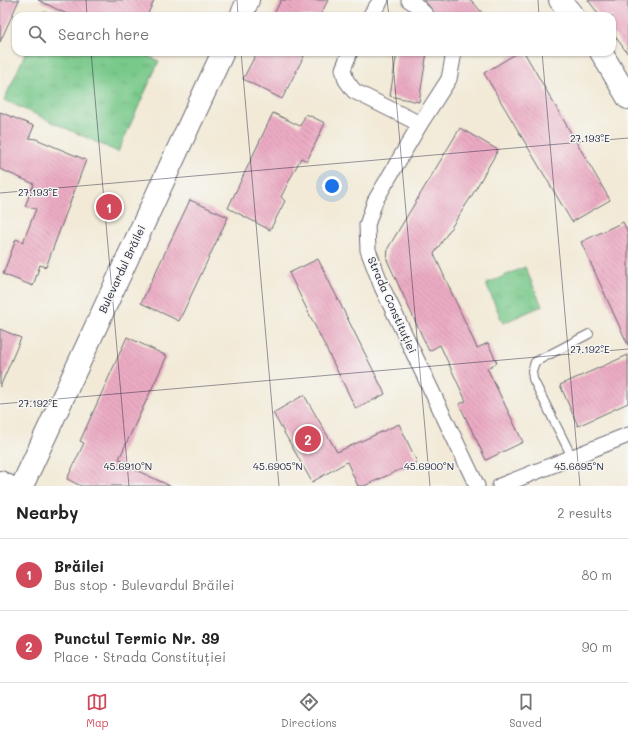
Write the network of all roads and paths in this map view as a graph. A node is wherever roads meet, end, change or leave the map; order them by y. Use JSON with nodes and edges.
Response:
{"nodes":[{"id":1,"x":248,"y":0,"type":"edge"},
{"id":2,"x":381,"y":0,"type":"edge"},
{"id":3,"x":409,"y":0,"type":"edge"},
{"id":4,"x":560,"y":0,"type":"edge"},
{"id":5,"x":242,"y":12,"type":"edge"},
{"id":6,"x":373,"y":12,"type":"edge"},
{"id":7,"x":422,"y":12,"type":"edge"},
{"id":8,"x":570,"y":12,"type":"edge"},
{"id":9,"x":221,"y":56,"type":"edge"},
{"id":10,"x":348,"y":56,"type":"edge"},
{"id":11,"x":453,"y":56,"type":"edge"},
{"id":12,"x":603,"y":56,"type":"edge"},
{"id":13,"x":628,"y":98,"type":"edge"},
{"id":14,"x":420,"y":124,"type":"junction"},
{"id":15,"x":589,"y":334,"type":"dead end"},
{"id":16,"x":628,"y":435,"type":"edge"},
{"id":17,"x":572,"y":457,"type":"junction"},
{"id":18,"x":0,"y":482,"type":"edge"},
{"id":19,"x":8,"y":486,"type":"edge"},
{"id":20,"x":22,"y":486,"type":"edge"},
{"id":21,"x":477,"y":486,"type":"edge"},
{"id":22,"x":500,"y":486,"type":"edge"}],
"edges":[{"from":1,"to":5,"type":"main road"},
{"from":2,"to":6,"type":"street"},
{"from":3,"to":7,"type":"street"},
{"from":4,"to":8,"type":"main road"},
{"from":9,"to":20,"type":"main road","name":"Bulevardul Brăilei"},
{"from":10,"to":14,"type":"street"},
{"from":11,"to":14,"type":"street","name":"Strada Constituției"},
{"from":12,"to":13,"type":"main road"},
{"from":14,"to":21,"type":"street","name":"Strada Constituției"},
{"from":15,"to":17,"type":"lane"},
{"from":16,"to":17,"type":"street"},
{"from":17,"to":22,"type":"street"},
{"from":18,"to":19,"type":"main road"}]}
